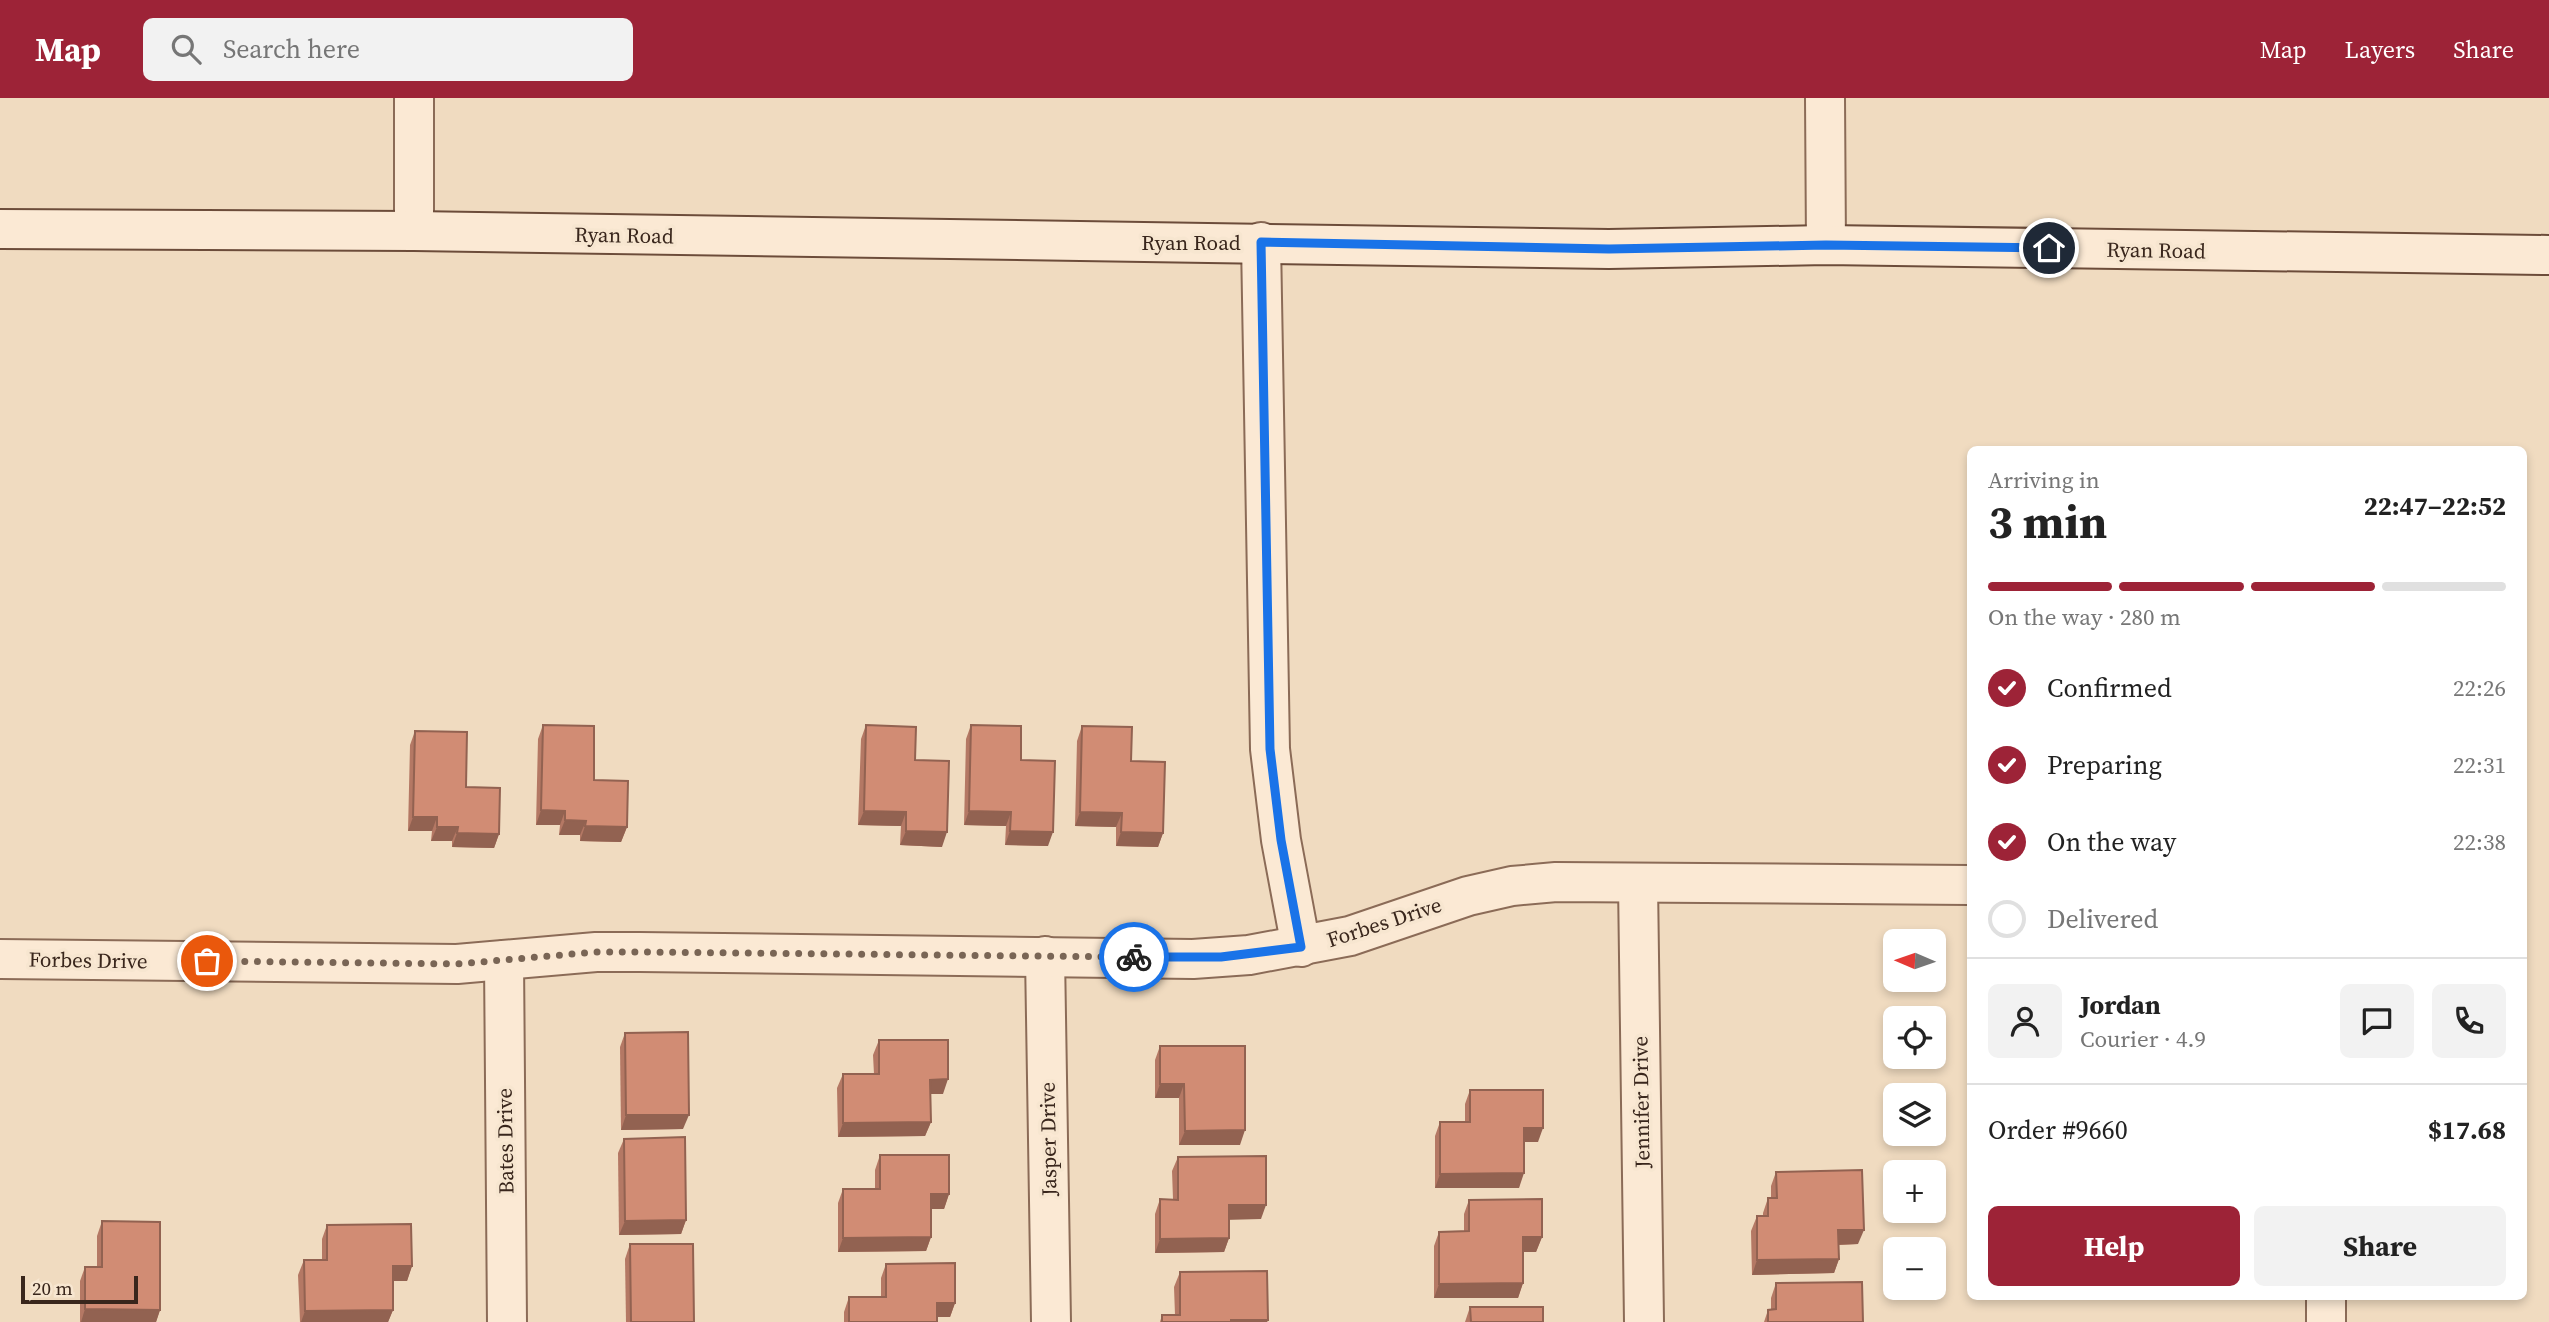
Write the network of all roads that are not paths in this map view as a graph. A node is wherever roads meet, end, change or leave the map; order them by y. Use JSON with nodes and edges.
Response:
{"nodes":[{"id":1,"x":414,"y":98,"type":"edge"},
{"id":2,"x":1825,"y":98,"type":"edge"},
{"id":3,"x":0,"y":229,"type":"edge"},
{"id":4,"x":414,"y":231,"type":"junction"},
{"id":5,"x":1261,"y":242,"type":"junction"},
{"id":6,"x":1826,"y":245,"type":"junction"},
{"id":7,"x":2549,"y":255,"type":"edge"},
{"id":8,"x":1638,"y":883,"type":"junction"},
{"id":9,"x":1967,"y":885,"type":"edge"},
{"id":10,"x":1301,"y":947,"type":"junction"},
{"id":11,"x":1045,"y":956,"type":"junction"},
{"id":12,"x":0,"y":959,"type":"edge"},
{"id":13,"x":504,"y":960,"type":"junction"},
{"id":14,"x":2326,"y":1300,"type":"edge"},
{"id":15,"x":507,"y":1322,"type":"edge"},
{"id":16,"x":1051,"y":1322,"type":"edge"},
{"id":17,"x":1644,"y":1322,"type":"edge"},
{"id":18,"x":2326,"y":1322,"type":"edge"}],
"edges":[{"from":1,"to":4,"type":"street"},
{"from":2,"to":6,"type":"street"},
{"from":3,"to":4,"type":"street","name":"Ryan Road"},
{"from":4,"to":5,"type":"street","name":"Ryan Road"},
{"from":5,"to":6,"type":"street","name":"Ryan Road"},
{"from":5,"to":10,"type":"street"},
{"from":6,"to":7,"type":"street","name":"Ryan Road"},
{"from":8,"to":9,"type":"street","name":"Forbes Drive"},
{"from":8,"to":10,"type":"street","name":"Forbes Drive"},
{"from":8,"to":17,"type":"street","name":"Jennifer Drive"},
{"from":10,"to":11,"type":"street","name":"Forbes Drive"},
{"from":11,"to":13,"type":"street","name":"Forbes Drive"},
{"from":11,"to":16,"type":"street","name":"Jasper Drive"},
{"from":12,"to":13,"type":"street","name":"Forbes Drive"},
{"from":13,"to":15,"type":"street","name":"Bates Drive"},
{"from":14,"to":18,"type":"street"}]}
